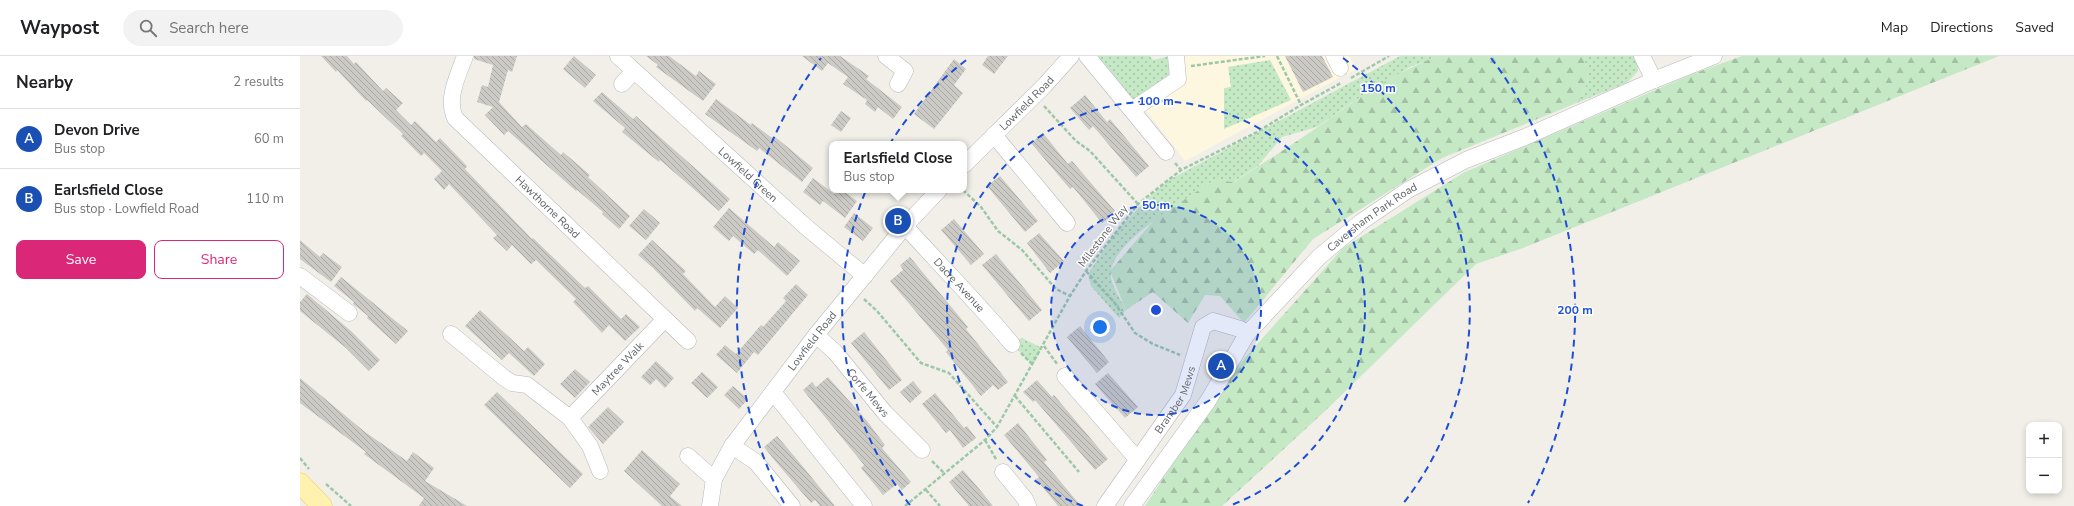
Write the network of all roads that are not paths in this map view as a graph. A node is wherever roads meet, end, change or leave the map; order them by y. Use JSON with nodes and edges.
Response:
{"nodes":[{"id":1,"x":465,"y":56,"type":"edge"},
{"id":2,"x":618,"y":56,"type":"edge"},
{"id":3,"x":886,"y":56,"type":"edge"},
{"id":4,"x":1071,"y":56,"type":"edge"},
{"id":5,"x":1087,"y":56,"type":"edge"},
{"id":6,"x":1642,"y":56,"type":"edge"},
{"id":7,"x":1714,"y":56,"type":"edge"},
{"id":8,"x":1176,"y":62,"type":"edge"},
{"id":9,"x":634,"y":71,"type":"junction"},
{"id":10,"x":906,"y":72,"type":"dead end"},
{"id":11,"x":1654,"y":80,"type":"junction"},
{"id":12,"x":622,"y":84,"type":"dead end"},
{"id":13,"x":1132,"y":110,"type":"junction"},
{"id":14,"x":994,"y":135,"type":"junction"},
{"id":15,"x":1166,"y":152,"type":"dead end"},
{"id":16,"x":967,"y":162,"type":"edge"},
{"id":17,"x":936,"y":193,"type":"edge"},
{"id":18,"x":1067,"y":223,"type":"dead end"},
{"id":19,"x":905,"y":226,"type":"junction"},
{"id":20,"x":300,"y":276,"type":"edge"},
{"id":21,"x":865,"y":276,"type":"junction"},
{"id":22,"x":349,"y":314,"type":"dead end"},
{"id":23,"x":665,"y":319,"type":"junction"},
{"id":24,"x":452,"y":334,"type":"dead end"},
{"id":25,"x":1248,"y":334,"type":"junction"},
{"id":26,"x":816,"y":335,"type":"junction"},
{"id":27,"x":688,"y":341,"type":"dead end"},
{"id":28,"x":1012,"y":344,"type":"dead end"},
{"id":29,"x":1065,"y":376,"type":"road end"},
{"id":30,"x":773,"y":392,"type":"junction"},
{"id":31,"x":570,"y":418,"type":"junction"},
{"id":32,"x":732,"y":446,"type":"junction"},
{"id":33,"x":922,"y":450,"type":"road end"},
{"id":34,"x":688,"y":456,"type":"dead end"},
{"id":35,"x":1137,"y":459,"type":"junction"},
{"id":36,"x":600,"y":471,"type":"dead end"},
{"id":37,"x":1003,"y":472,"type":"road end"},
{"id":38,"x":306,"y":478,"type":"edge"},
{"id":39,"x":714,"y":479,"type":"junction"},
{"id":40,"x":322,"y":506,"type":"edge"},
{"id":41,"x":710,"y":506,"type":"edge"},
{"id":42,"x":792,"y":506,"type":"edge"},
{"id":43,"x":864,"y":506,"type":"edge"},
{"id":44,"x":1028,"y":506,"type":"edge"},
{"id":45,"x":1105,"y":506,"type":"edge"},
{"id":46,"x":1132,"y":506,"type":"edge"}],
"edges":[{"from":1,"to":23,"type":"street","name":"Hawthorne Road"},
{"from":2,"to":9,"type":"street","name":"Lowfield Green"},
{"from":3,"to":10,"type":"street"},
{"from":4,"to":14,"type":"street","name":"Lowfield Road"},
{"from":5,"to":13,"type":"street"},
{"from":6,"to":11,"type":"street"},
{"from":7,"to":11,"type":"street","name":"Caversham Park Road"},
{"from":8,"to":13,"type":"street"},
{"from":9,"to":12,"type":"street"},
{"from":9,"to":21,"type":"street","name":"Lowfield Green"},
{"from":11,"to":25,"type":"street","name":"Caversham Park Road"},
{"from":13,"to":15,"type":"street"},
{"from":14,"to":16,"type":"street","name":"Lowfield Road"},
{"from":14,"to":18,"type":"street"},
{"from":17,"to":19,"type":"street","name":"Lowfield Road"},
{"from":19,"to":21,"type":"street","name":"Lowfield Road"},
{"from":19,"to":28,"type":"street","name":"Dacre Avenue"},
{"from":20,"to":22,"type":"street"},
{"from":21,"to":26,"type":"street","name":"Lowfield Road"},
{"from":23,"to":27,"type":"street","name":"Hawthorne Road"},
{"from":23,"to":31,"type":"street","name":"Maytree Walk"},
{"from":24,"to":31,"type":"street"},
{"from":25,"to":35,"type":"street","name":"Bramber Mews"},
{"from":25,"to":46,"type":"street","name":"Caversham Park Road"},
{"from":26,"to":30,"type":"street","name":"Lowfield Road"},
{"from":26,"to":33,"type":"street","name":"Corfe Mews"},
{"from":29,"to":35,"type":"street"},
{"from":30,"to":32,"type":"street","name":"Lowfield Road"},
{"from":30,"to":43,"type":"street"},
{"from":31,"to":36,"type":"street"},
{"from":32,"to":39,"type":"street","name":"Lowfield Road"},
{"from":32,"to":42,"type":"street"},
{"from":34,"to":39,"type":"street"},
{"from":35,"to":45,"type":"street","name":"Bramber Mews"},
{"from":37,"to":44,"type":"street"},
{"from":38,"to":40,"type":"main road"},
{"from":39,"to":41,"type":"street","name":"Lowfield Road"}]}
